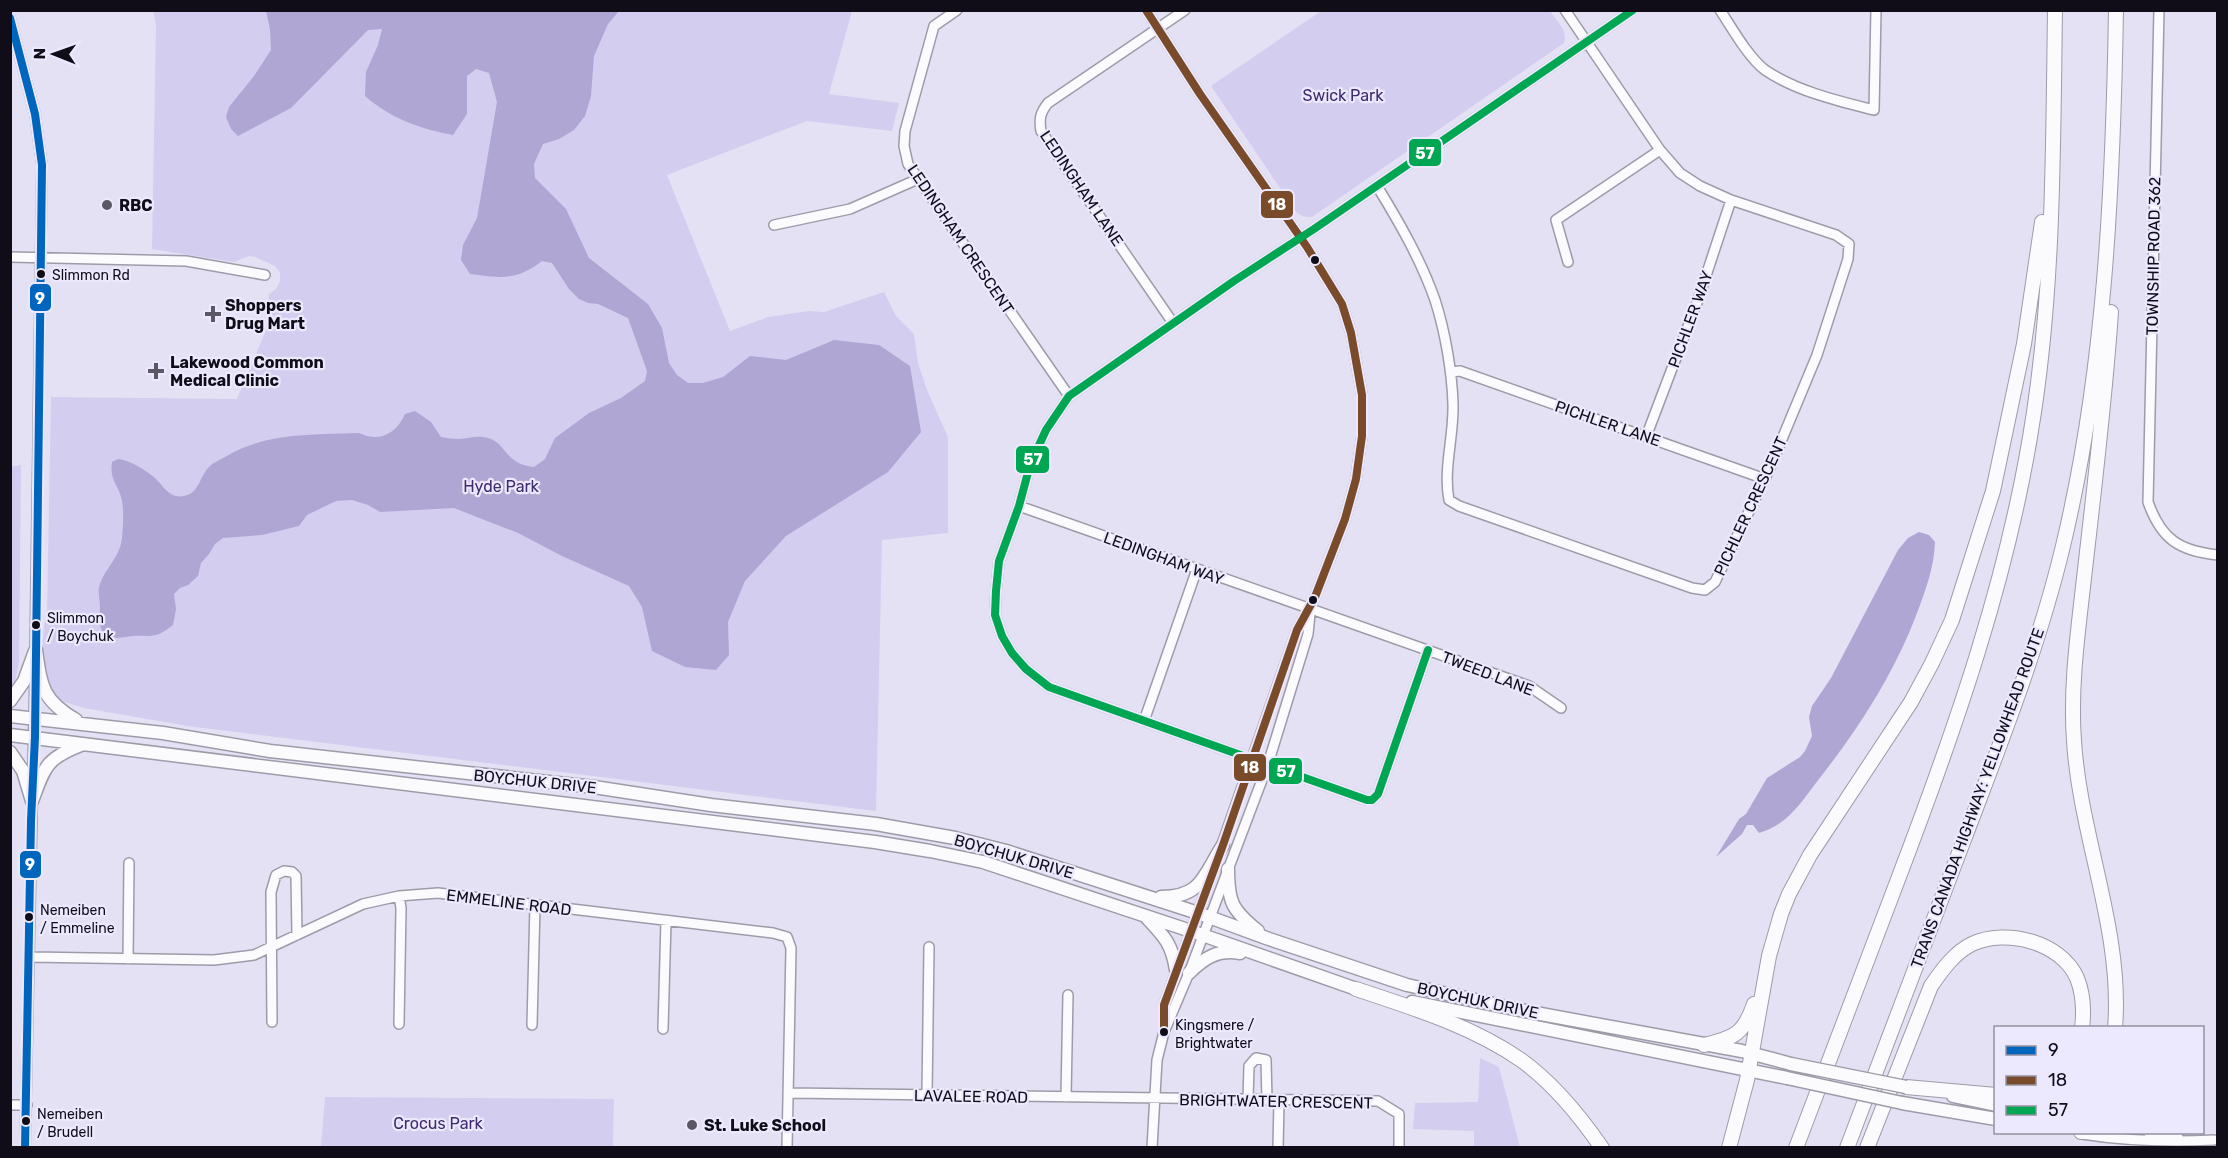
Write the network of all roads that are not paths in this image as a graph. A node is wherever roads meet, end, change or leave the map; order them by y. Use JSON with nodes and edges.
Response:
{"nodes":[{"id":1,"x":957,"y":10,"type":"edge"},
{"id":2,"x":1146,"y":10,"type":"edge"},
{"id":3,"x":1185,"y":10,"type":"edge"},
{"id":4,"x":1565,"y":10,"type":"edge"},
{"id":5,"x":1633,"y":10,"type":"edge"},
{"id":6,"x":1720,"y":10,"type":"edge"},
{"id":7,"x":1876,"y":10,"type":"edge"},
{"id":8,"x":2055,"y":10,"type":"edge"},
{"id":9,"x":2116,"y":10,"type":"edge"},
{"id":10,"x":2159,"y":10,"type":"edge"},
{"id":11,"x":10,"y":18,"type":"edge"},
{"id":12,"x":1159,"y":28,"type":"junction"},
{"id":13,"x":1586,"y":42,"type":"junction"},
{"id":14,"x":2055,"y":65,"type":"junction"},
{"id":15,"x":2115,"y":68,"type":"junction"},
{"id":16,"x":1660,"y":150,"type":"junction"},
{"id":17,"x":918,"y":179,"type":"junction"},
{"id":18,"x":1377,"y":186,"type":"junction"},
{"id":19,"x":1731,"y":200,"type":"junction"},
{"id":20,"x":774,"y":225,"type":"dead end"},
{"id":21,"x":1301,"y":237,"type":"junction"},
{"id":22,"x":10,"y":257,"type":"edge"},
{"id":23,"x":41,"y":257,"type":"junction"},
{"id":24,"x":1568,"y":262,"type":"dead end"},
{"id":25,"x":265,"y":275,"type":"dead end"},
{"id":26,"x":1173,"y":323,"type":"junction"},
{"id":27,"x":1451,"y":372,"type":"junction"},
{"id":28,"x":1069,"y":396,"type":"junction"},
{"id":29,"x":1646,"y":437,"type":"junction"},
{"id":30,"x":1765,"y":479,"type":"junction"},
{"id":31,"x":1019,"y":506,"type":"junction"},
{"id":32,"x":2217,"y":555,"type":"edge"},
{"id":33,"x":1197,"y":569,"type":"junction"},
{"id":34,"x":1310,"y":609,"type":"junction"},
{"id":35,"x":36,"y":650,"type":"junction"},
{"id":36,"x":1428,"y":650,"type":"junction"},
{"id":37,"x":10,"y":701,"type":"edge"},
{"id":38,"x":1561,"y":708,"type":"dead end"},
{"id":39,"x":10,"y":716,"type":"edge"},
{"id":40,"x":35,"y":718,"type":"junction"},
{"id":41,"x":1144,"y":721,"type":"junction"},
{"id":42,"x":82,"y":723,"type":"junction"},
{"id":43,"x":10,"y":735,"type":"edge"},
{"id":44,"x":35,"y":737,"type":"junction"},
{"id":45,"x":83,"y":744,"type":"junction"},
{"id":46,"x":10,"y":752,"type":"edge"},
{"id":47,"x":1252,"y":759,"type":"junction"},
{"id":48,"x":1268,"y":764,"type":"junction"},
{"id":49,"x":32,"y":801,"type":"junction"},
{"id":50,"x":1222,"y":845,"type":"junction"},
{"id":51,"x":129,"y":863,"type":"dead end"},
{"id":52,"x":1228,"y":869,"type":"junction"},
{"id":53,"x":399,"y":896,"type":"junction"},
{"id":54,"x":1150,"y":897,"type":"junction"},
{"id":55,"x":535,"y":905,"type":"junction"},
{"id":56,"x":1198,"y":913,"type":"junction"},
{"id":57,"x":1144,"y":915,"type":"junction"},
{"id":58,"x":1210,"y":917,"type":"junction"},
{"id":59,"x":666,"y":921,"type":"junction"},
{"id":60,"x":1196,"y":933,"type":"junction"},
{"id":61,"x":297,"y":935,"type":"junction"},
{"id":62,"x":1269,"y":939,"type":"junction"},
{"id":63,"x":928,"y":947,"type":"dead end"},
{"id":64,"x":271,"y":948,"type":"junction"},
{"id":65,"x":1769,"y":956,"type":"junction"},
{"id":66,"x":30,"y":957,"type":"junction"},
{"id":67,"x":1265,"y":957,"type":"junction"},
{"id":68,"x":128,"y":959,"type":"junction"},
{"id":69,"x":1176,"y":970,"type":"junction"},
{"id":70,"x":1189,"y":973,"type":"junction"},
{"id":71,"x":2077,"y":977,"type":"junction"},
{"id":72,"x":1356,"y":989,"type":"junction"},
{"id":73,"x":1068,"y":995,"type":"dead end"},
{"id":74,"x":272,"y":1022,"type":"dead end"},
{"id":75,"x":399,"y":1024,"type":"dead end"},
{"id":76,"x":532,"y":1025,"type":"dead end"},
{"id":77,"x":2082,"y":1026,"type":"edge"},
{"id":78,"x":2090,"y":1026,"type":"edge"},
{"id":79,"x":2115,"y":1026,"type":"edge"},
{"id":80,"x":663,"y":1029,"type":"dead end"},
{"id":81,"x":1164,"y":1032,"type":"junction"},
{"id":82,"x":1704,"y":1045,"type":"junction"},
{"id":83,"x":1752,"y":1054,"type":"junction"},
{"id":84,"x":1749,"y":1070,"type":"junction"},
{"id":85,"x":1906,"y":1087,"type":"junction"},
{"id":86,"x":789,"y":1093,"type":"junction"},
{"id":87,"x":927,"y":1095,"type":"junction"},
{"id":88,"x":1994,"y":1095,"type":"edge"},
{"id":89,"x":1066,"y":1097,"type":"junction"},
{"id":90,"x":1153,"y":1098,"type":"junction"},
{"id":91,"x":1248,"y":1100,"type":"junction"},
{"id":92,"x":1267,"y":1100,"type":"junction"},
{"id":93,"x":1279,"y":1101,"type":"junction"},
{"id":94,"x":10,"y":1105,"type":"edge"},
{"id":95,"x":27,"y":1105,"type":"junction"},
{"id":96,"x":1994,"y":1105,"type":"edge"},
{"id":97,"x":1994,"y":1119,"type":"edge"},
{"id":98,"x":2087,"y":1134,"type":"edge"},
{"id":99,"x":2165,"y":1134,"type":"edge"},
{"id":100,"x":2216,"y":1140,"type":"edge"},
{"id":101,"x":25,"y":1148,"type":"edge"},
{"id":102,"x":787,"y":1148,"type":"edge"},
{"id":103,"x":1152,"y":1148,"type":"edge"},
{"id":104,"x":1278,"y":1148,"type":"edge"},
{"id":105,"x":1399,"y":1148,"type":"edge"},
{"id":106,"x":1602,"y":1148,"type":"edge"},
{"id":107,"x":1729,"y":1148,"type":"edge"},
{"id":108,"x":1796,"y":1148,"type":"edge"},
{"id":109,"x":1847,"y":1148,"type":"edge"},
{"id":110,"x":1867,"y":1148,"type":"edge"}],
"edges":[{"from":1,"to":17,"type":"street","name":"LEDINGHAM CRESCENT"},
{"from":2,"to":12,"type":"street"},
{"from":3,"to":12,"type":"street"},
{"from":4,"to":13,"type":"street","name":"PICHLER CRESCENT"},
{"from":5,"to":13,"type":"street"},
{"from":6,"to":7,"type":"street"},
{"from":8,"to":14,"type":"highway"},
{"from":9,"to":15,"type":"highway","name":"TRANS CANADA HIGHWAY: YELLOWHEAD ROUTE"},
{"from":10,"to":32,"type":"street","name":"TOWNSHIP ROAD 362"},
{"from":11,"to":23,"type":"street"},
{"from":12,"to":21,"type":"street"},
{"from":12,"to":26,"type":"street","name":"LEDINGHAM LANE"},
{"from":13,"to":16,"type":"street","name":"PICHLER CRESCENT"},
{"from":13,"to":18,"type":"street"},
{"from":14,"to":65,"type":"highway"},
{"from":14,"to":108,"type":"highway"},
{"from":15,"to":79,"type":"highway"},
{"from":15,"to":109,"type":"highway","name":"TRANS CANADA HIGHWAY: YELLOWHEAD ROUTE"},
{"from":16,"to":19,"type":"street","name":"PICHLER CRESCENT"},
{"from":16,"to":24,"type":"street"},
{"from":17,"to":20,"type":"street"},
{"from":17,"to":28,"type":"street","name":"LEDINGHAM CRESCENT"},
{"from":18,"to":21,"type":"street"},
{"from":18,"to":27,"type":"street","name":"PICHLER CRESCENT"},
{"from":19,"to":29,"type":"street","name":"PICHLER WAY"},
{"from":19,"to":30,"type":"street","name":"PICHLER CRESCENT"},
{"from":21,"to":26,"type":"street"},
{"from":21,"to":34,"type":"street"},
{"from":22,"to":23,"type":"street"},
{"from":23,"to":25,"type":"street"},
{"from":23,"to":35,"type":"street"},
{"from":26,"to":28,"type":"street"},
{"from":27,"to":29,"type":"street","name":"PICHLER LANE"},
{"from":27,"to":30,"type":"street","name":"PICHLER CRESCENT"},
{"from":28,"to":31,"type":"street"},
{"from":29,"to":30,"type":"street","name":"PICHLER LANE"},
{"from":31,"to":33,"type":"street","name":"LEDINGHAM WAY"},
{"from":31,"to":41,"type":"street"},
{"from":33,"to":34,"type":"street","name":"LEDINGHAM WAY"},
{"from":33,"to":41,"type":"street"},
{"from":34,"to":36,"type":"street","name":"TWEED LANE"},
{"from":34,"to":47,"type":"street"},
{"from":34,"to":48,"type":"street"},
{"from":35,"to":37,"type":"main road"},
{"from":35,"to":40,"type":"street"},
{"from":35,"to":42,"type":"main road"},
{"from":36,"to":38,"type":"street","name":"TWEED LANE"},
{"from":36,"to":48,"type":"street"},
{"from":39,"to":40,"type":"main road","name":"BOYCHUK DRIVE"},
{"from":40,"to":42,"type":"main road","name":"BOYCHUK DRIVE"},
{"from":40,"to":44,"type":"street"},
{"from":41,"to":47,"type":"street"},
{"from":42,"to":54,"type":"main road","name":"BOYCHUK DRIVE"},
{"from":43,"to":44,"type":"main road","name":"BOYCHUK DRIVE"},
{"from":44,"to":45,"type":"main road","name":"BOYCHUK DRIVE"},
{"from":44,"to":49,"type":"street"},
{"from":45,"to":49,"type":"main road"},
{"from":45,"to":57,"type":"main road","name":"BOYCHUK DRIVE"},
{"from":46,"to":49,"type":"main road"},
{"from":47,"to":48,"type":"street"},
{"from":47,"to":50,"type":"street"},
{"from":48,"to":52,"type":"street"},
{"from":49,"to":66,"type":"street"},
{"from":50,"to":54,"type":"main road"},
{"from":50,"to":56,"type":"street"},
{"from":51,"to":68,"type":"street"},
{"from":52,"to":58,"type":"street"},
{"from":52,"to":62,"type":"main road"},
{"from":53,"to":55,"type":"street","name":"EMMELINE ROAD"},
{"from":53,"to":61,"type":"street","name":"EMMELINE ROAD"},
{"from":53,"to":75,"type":"street"},
{"from":54,"to":56,"type":"main road","name":"BOYCHUK DRIVE"},
{"from":55,"to":59,"type":"street","name":"EMMELINE ROAD"},
{"from":55,"to":76,"type":"street"},
{"from":56,"to":58,"type":"main road","name":"BOYCHUK DRIVE"},
{"from":56,"to":60,"type":"street"},
{"from":57,"to":60,"type":"main road","name":"BOYCHUK DRIVE"},
{"from":57,"to":69,"type":"main road"},
{"from":58,"to":60,"type":"street"},
{"from":58,"to":62,"type":"main road","name":"BOYCHUK DRIVE"},
{"from":59,"to":80,"type":"street"},
{"from":59,"to":86,"type":"street","name":"EMMELINE ROAD"},
{"from":60,"to":67,"type":"main road","name":"BOYCHUK DRIVE"},
{"from":60,"to":69,"type":"street"},
{"from":60,"to":70,"type":"street"},
{"from":61,"to":64,"type":"street","name":"EMMELINE ROAD"},
{"from":61,"to":64,"type":"street"},
{"from":62,"to":82,"type":"main road","name":"BOYCHUK DRIVE"},
{"from":63,"to":87,"type":"street"},
{"from":64,"to":68,"type":"street","name":"EMMELINE ROAD"},
{"from":64,"to":74,"type":"street"},
{"from":65,"to":82,"type":"highway"},
{"from":65,"to":83,"type":"highway"},
{"from":66,"to":68,"type":"street","name":"EMMELINE ROAD"},
{"from":66,"to":95,"type":"street"},
{"from":67,"to":70,"type":"main road"},
{"from":67,"to":72,"type":"main road","name":"BOYCHUK DRIVE"},
{"from":69,"to":81,"type":"street"},
{"from":70,"to":81,"type":"street"},
{"from":71,"to":77,"type":"highway"},
{"from":71,"to":78,"type":"highway"},
{"from":71,"to":110,"type":"highway"},
{"from":72,"to":84,"type":"main road","name":"BOYCHUK DRIVE"},
{"from":72,"to":106,"type":"highway"},
{"from":73,"to":89,"type":"street"},
{"from":81,"to":90,"type":"street"},
{"from":82,"to":83,"type":"main road","name":"BOYCHUK DRIVE"},
{"from":83,"to":84,"type":"highway"},
{"from":83,"to":85,"type":"main road","name":"BOYCHUK DRIVE","bridge":true},
{"from":84,"to":97,"type":"main road","name":"BOYCHUK DRIVE","bridge":true},
{"from":84,"to":107,"type":"highway"},
{"from":85,"to":88,"type":"highway"},
{"from":85,"to":96,"type":"main road","name":"BOYCHUK DRIVE"},
{"from":86,"to":87,"type":"street","name":"LAVALEE ROAD"},
{"from":86,"to":102,"type":"street","name":"EMMELINE ROAD"},
{"from":87,"to":89,"type":"street","name":"LAVALEE ROAD"},
{"from":89,"to":90,"type":"street","name":"LAVALEE ROAD"},
{"from":90,"to":91,"type":"street","name":"BRIGHTWATER CRESCENT"},
{"from":90,"to":103,"type":"street"},
{"from":91,"to":92,"type":"street","name":"BRIGHTWATER CRESCENT"},
{"from":91,"to":92,"type":"street"},
{"from":92,"to":93,"type":"street","name":"BRIGHTWATER CRESCENT"},
{"from":93,"to":104,"type":"street"},
{"from":93,"to":105,"type":"street","name":"BRIGHTWATER CRESCENT"},
{"from":94,"to":95,"type":"street"},
{"from":95,"to":101,"type":"street"},
{"from":98,"to":100,"type":"street"},
{"from":99,"to":100,"type":"street"}]}
